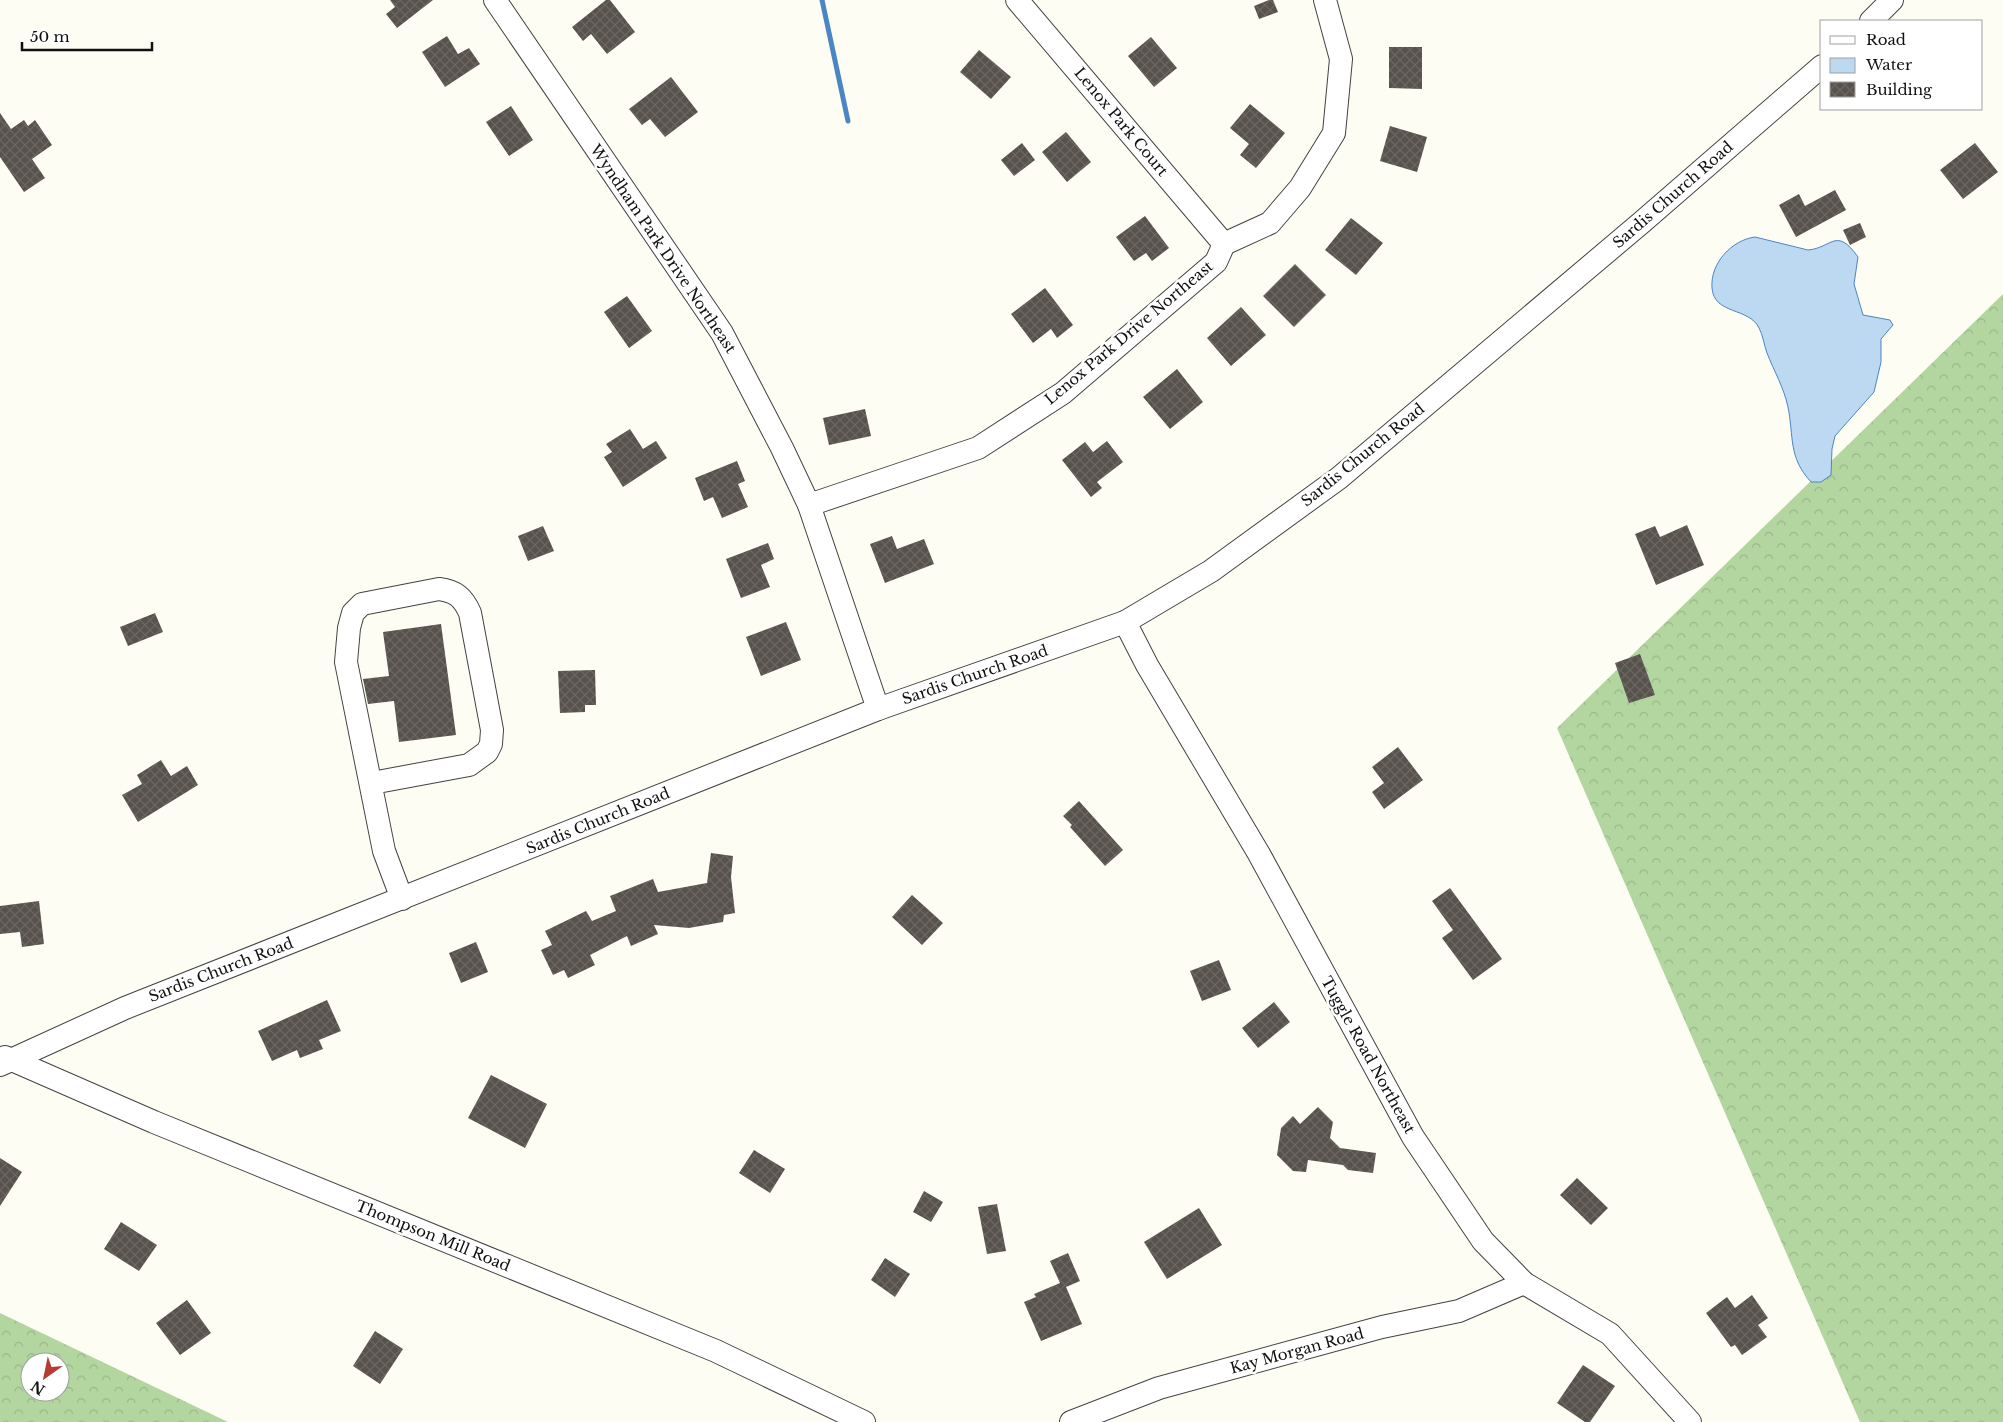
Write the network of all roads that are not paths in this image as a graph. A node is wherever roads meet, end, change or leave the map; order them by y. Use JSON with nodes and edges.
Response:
{"nodes":[{"id":1,"x":495,"y":0,"type":"edge"},
{"id":2,"x":1017,"y":0,"type":"edge"},
{"id":3,"x":1325,"y":0,"type":"edge"},
{"id":4,"x":1892,"y":0,"type":"edge"},
{"id":5,"x":1873,"y":20,"type":"edge"},
{"id":6,"x":1820,"y":68,"type":"edge"},
{"id":7,"x":1224,"y":244,"type":"junction"},
{"id":8,"x":809,"y":505,"type":"junction"},
{"id":9,"x":1125,"y":622,"type":"junction"},
{"id":10,"x":878,"y":709,"type":"junction"},
{"id":11,"x":372,"y":783,"type":"junction"},
{"id":12,"x":402,"y":899,"type":"junction"},
{"id":13,"x":4,"y":1060,"type":"edge"},
{"id":14,"x":1524,"y":1283,"type":"junction"},
{"id":15,"x":864,"y":1422,"type":"edge"},
{"id":16,"x":1071,"y":1422,"type":"edge"},
{"id":17,"x":1690,"y":1422,"type":"edge"}],
"edges":[{"from":1,"to":8,"type":"street","name":"Wyndham Park Drive Northeast"},
{"from":2,"to":7,"type":"street","name":"Lenox Park Court"},
{"from":3,"to":7,"type":"street","name":"Lenox Park Drive Northeast"},
{"from":4,"to":5,"type":"street"},
{"from":6,"to":9,"type":"street","name":"Sardis Church Road"},
{"from":7,"to":8,"type":"street","name":"Lenox Park Drive Northeast"},
{"from":8,"to":10,"type":"street","name":"Wyndham Park Drive Northeast"},
{"from":9,"to":10,"type":"street","name":"Sardis Church Road"},
{"from":9,"to":14,"type":"street","name":"Tuggle Road Northeast"},
{"from":10,"to":12,"type":"street","name":"Sardis Church Road"},
{"from":11,"to":11,"type":"street"},
{"from":11,"to":12,"type":"street"},
{"from":12,"to":13,"type":"street","name":"Sardis Church Road"},
{"from":13,"to":15,"type":"street","name":"Thompson Mill Road"},
{"from":14,"to":16,"type":"street","name":"Kay Morgan Road"},
{"from":14,"to":17,"type":"street","name":"Tuggle Road Northeast"}]}
